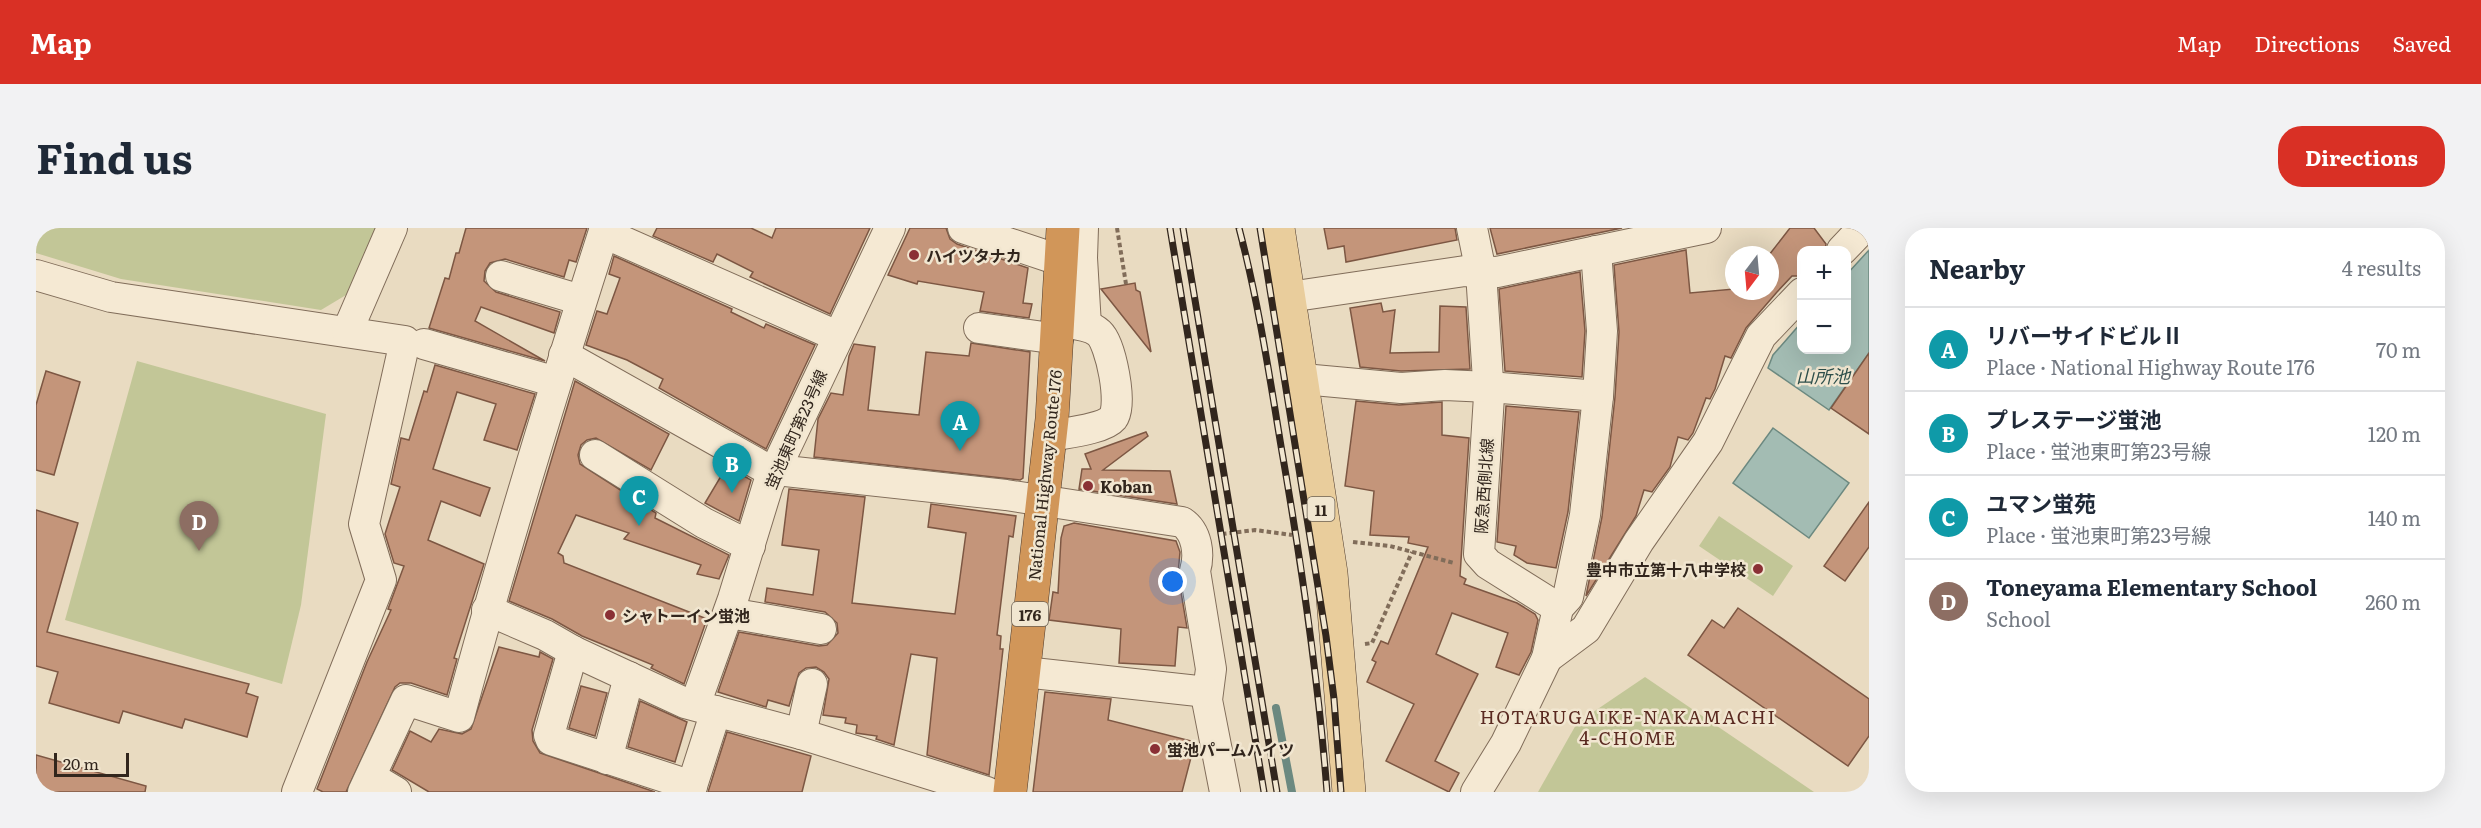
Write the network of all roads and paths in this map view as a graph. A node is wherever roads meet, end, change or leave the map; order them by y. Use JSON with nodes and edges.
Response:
{"nodes":[{"id":1,"x":393,"y":228,"type":"edge"},
{"id":2,"x":891,"y":228,"type":"edge"},
{"id":3,"x":963,"y":228,"type":"edge"},
{"id":4,"x":1063,"y":228,"type":"edge"},
{"id":5,"x":1083,"y":228,"type":"edge"},
{"id":6,"x":1117,"y":228,"type":"edge"},
{"id":7,"x":1239,"y":228,"type":"edge"},
{"id":8,"x":1278,"y":228,"type":"edge"},
{"id":9,"x":1472,"y":228,"type":"edge"},
{"id":10,"x":1706,"y":228,"type":"edge"},
{"id":11,"x":1863,"y":228,"type":"edge"},
{"id":12,"x":604,"y":230,"type":"edge"},
{"id":13,"x":1846,"y":246,"type":"edge"},
{"id":14,"x":1242,"y":248,"type":"dead end"},
{"id":15,"x":1596,"y":251,"type":"junction"},
{"id":16,"x":1062,"y":261,"type":"junction"},
{"id":17,"x":1481,"y":272,"type":"junction"},
{"id":18,"x":36,"y":275,"type":"edge"},
{"id":19,"x":501,"y":276,"type":"dead end"},
{"id":20,"x":1126,"y":284,"type":"dead end"},
{"id":21,"x":1289,"y":297,"type":"junction"},
{"id":22,"x":1797,"y":298,"type":"edge"},
{"id":23,"x":581,"y":300,"type":"junction"},
{"id":24,"x":979,"y":328,"type":"dead end"},
{"id":25,"x":1068,"y":329,"type":"junction"},
{"id":26,"x":347,"y":332,"type":"junction"},
{"id":27,"x":837,"y":336,"type":"junction"},
{"id":28,"x":424,"y":344,"type":"dead end"},
{"id":29,"x":560,"y":368,"type":"junction"},
{"id":30,"x":1303,"y":380,"type":"junction"},
{"id":31,"x":1489,"y":387,"type":"junction"},
{"id":32,"x":1598,"y":396,"type":"junction"},
{"id":33,"x":1051,"y":436,"type":"junction"},
{"id":34,"x":595,"y":455,"type":"dead end"},
{"id":35,"x":775,"y":471,"type":"junction"},
{"id":36,"x":1042,"y":501,"type":"junction"},
{"id":37,"x":1292,"y":535,"type":"dead end"},
{"id":38,"x":1325,"y":538,"type":"junction"},
{"id":39,"x":1194,"y":539,"type":"junction"},
{"id":40,"x":750,"y":546,"type":"junction"},
{"id":41,"x":1412,"y":552,"type":"junction"},
{"id":42,"x":1482,"y":560,"type":"junction"},
{"id":43,"x":1558,"y":608,"type":"junction"},
{"id":44,"x":488,"y":610,"type":"junction"},
{"id":45,"x":729,"y":613,"type":"junction"},
{"id":46,"x":821,"y":629,"type":"dead end"},
{"id":47,"x":1337,"y":645,"type":"junction"},
{"id":48,"x":573,"y":651,"type":"junction"},
{"id":49,"x":1547,"y":658,"type":"junction"},
{"id":50,"x":1024,"y":672,"type":"junction"},
{"id":51,"x":629,"y":677,"type":"junction"},
{"id":52,"x":812,"y":684,"type":"dead end"},
{"id":53,"x":1207,"y":692,"type":"junction"},
{"id":54,"x":706,"y":708,"type":"junction"},
{"id":55,"x":801,"y":734,"type":"junction"},
{"id":56,"x":607,"y":759,"type":"junction"},
{"id":57,"x":367,"y":784,"type":"edge"},
{"id":58,"x":686,"y":786,"type":"edge"},
{"id":59,"x":297,"y":792,"type":"edge"},
{"id":60,"x":396,"y":792,"type":"edge"},
{"id":61,"x":987,"y":792,"type":"edge"},
{"id":62,"x":1010,"y":792,"type":"edge"},
{"id":63,"x":1225,"y":792,"type":"edge"},
{"id":64,"x":1349,"y":792,"type":"edge"},
{"id":65,"x":1476,"y":792,"type":"edge"}],
"edges":[{"from":1,"to":26,"type":"street"},
{"from":2,"to":27,"type":"street","name":"蛍池東町第23号線"},
{"from":3,"to":16,"type":"street"},
{"from":4,"to":16,"type":"highway","name":"National Highway Route 176","number":"176"},
{"from":5,"to":25,"type":"street"},
{"from":6,"to":20,"type":"path"},
{"from":7,"to":14,"type":"path"},
{"from":8,"to":21,"type":"main road","number":"11"},
{"from":9,"to":17,"type":"street","name":"阪急西側北線"},
{"from":10,"to":15,"type":"street"},
{"from":11,"to":13,"type":"street"},
{"from":12,"to":23,"type":"street"},
{"from":12,"to":27,"type":"street"},
{"from":15,"to":17,"type":"street"},
{"from":15,"to":32,"type":"street"},
{"from":16,"to":25,"type":"highway","name":"National Highway Route 176","number":"176"},
{"from":17,"to":21,"type":"street"},
{"from":17,"to":31,"type":"street","name":"阪急西側北線"},
{"from":18,"to":26,"type":"street"},
{"from":19,"to":23,"type":"street"},
{"from":21,"to":30,"type":"main road","number":"11"},
{"from":22,"to":49,"type":"street"},
{"from":23,"to":29,"type":"street"},
{"from":24,"to":25,"type":"street"},
{"from":25,"to":33,"type":"highway","name":"National Highway Route 176","number":"176"},
{"from":25,"to":33,"type":"street"},
{"from":26,"to":59,"type":"street"},
{"from":27,"to":35,"type":"street","name":"蛍池東町第23号線"},
{"from":28,"to":29,"type":"street"},
{"from":29,"to":35,"type":"street"},
{"from":29,"to":44,"type":"street"},
{"from":30,"to":31,"type":"street"},
{"from":30,"to":38,"type":"main road","number":"11"},
{"from":31,"to":32,"type":"street"},
{"from":31,"to":42,"type":"street","name":"阪急西側北線"},
{"from":32,"to":43,"type":"street"},
{"from":33,"to":36,"type":"highway","name":"National Highway Route 176","number":"176"},
{"from":34,"to":40,"type":"street"},
{"from":35,"to":36,"type":"street"},
{"from":35,"to":40,"type":"street","name":"蛍池東町第23号線"},
{"from":36,"to":39,"type":"street"},
{"from":36,"to":50,"type":"highway","name":"National Highway Route 176","number":"176"},
{"from":37,"to":39,"type":"path"},
{"from":38,"to":41,"type":"path"},
{"from":38,"to":47,"type":"main road","number":"11"},
{"from":39,"to":53,"type":"street"},
{"from":40,"to":45,"type":"street","name":"蛍池東町第23号線"},
{"from":41,"to":42,"type":"path"},
{"from":41,"to":47,"type":"path"},
{"from":42,"to":43,"type":"street"},
{"from":43,"to":49,"type":"street"},
{"from":44,"to":48,"type":"street"},
{"from":44,"to":57,"type":"street"},
{"from":45,"to":46,"type":"street"},
{"from":45,"to":54,"type":"street","name":"蛍池東町第23号線"},
{"from":47,"to":64,"type":"main road","number":"11"},
{"from":48,"to":51,"type":"street"},
{"from":48,"to":56,"type":"street"},
{"from":49,"to":65,"type":"street"},
{"from":50,"to":53,"type":"street"},
{"from":50,"to":62,"type":"highway","name":"National Highway Route 176","number":"176"},
{"from":51,"to":54,"type":"street"},
{"from":51,"to":56,"type":"street"},
{"from":52,"to":55,"type":"street"},
{"from":53,"to":63,"type":"street"},
{"from":54,"to":55,"type":"street"},
{"from":54,"to":58,"type":"street","name":"蛍池東町第23号線"},
{"from":55,"to":61,"type":"street"},
{"from":56,"to":58,"type":"street"},
{"from":57,"to":60,"type":"street"}]}
